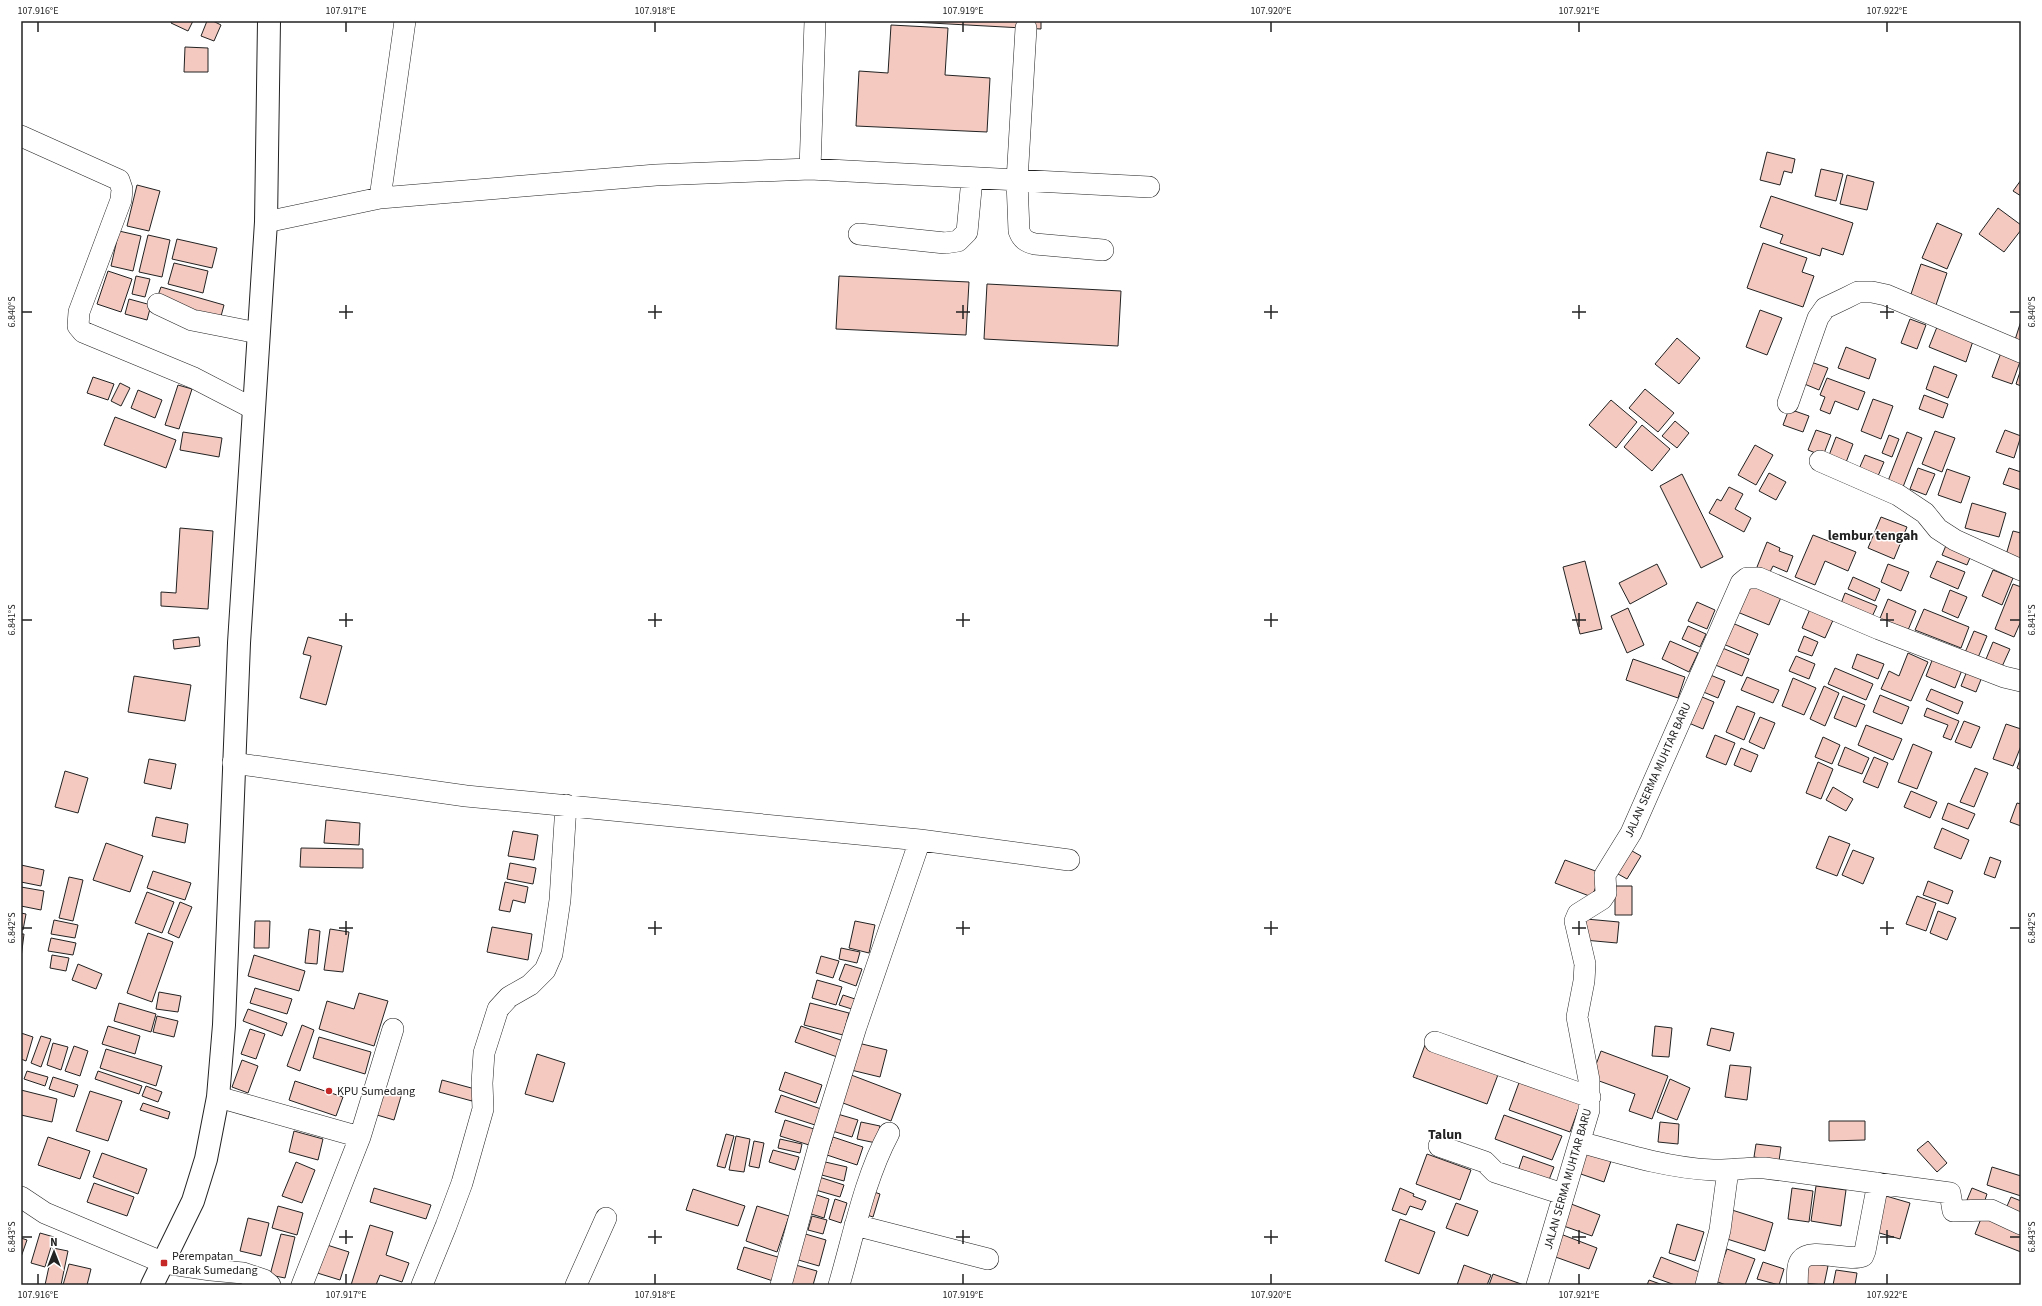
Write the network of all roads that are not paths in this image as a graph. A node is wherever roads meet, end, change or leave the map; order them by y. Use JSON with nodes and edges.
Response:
{"nodes":[{"id":1,"x":268,"y":21,"type":"edge"},
{"id":2,"x":405,"y":21,"type":"edge"},
{"id":3,"x":815,"y":21,"type":"edge"},
{"id":4,"x":1026,"y":28,"type":"dead end"},
{"id":5,"x":21,"y":136,"type":"edge"},
{"id":6,"x":810,"y":169,"type":"junction"},
{"id":7,"x":972,"y":179,"type":"junction"},
{"id":8,"x":1017,"y":180,"type":"junction"},
{"id":9,"x":1149,"y":187,"type":"dead end"},
{"id":10,"x":380,"y":198,"type":"junction"},
{"id":11,"x":266,"y":222,"type":"junction"},
{"id":12,"x":858,"y":234,"type":"dead end"},
{"id":13,"x":1103,"y":250,"type":"dead end"},
{"id":14,"x":158,"y":304,"type":"dead end"},
{"id":15,"x":258,"y":333,"type":"junction"},
{"id":16,"x":2021,"y":352,"type":"edge"},
{"id":17,"x":1788,"y":403,"type":"dead end"},
{"id":18,"x":254,"y":409,"type":"junction"},
{"id":19,"x":1820,"y":461,"type":"dead end"},
{"id":20,"x":2021,"y":570,"type":"edge"},
{"id":21,"x":2021,"y":681,"type":"edge"},
{"id":22,"x":233,"y":763,"type":"junction"},
{"id":23,"x":566,"y":805,"type":"junction"},
{"id":24,"x":920,"y":840,"type":"junction"},
{"id":25,"x":1069,"y":860,"type":"dead end"},
{"id":26,"x":392,"y":1029,"type":"dead end"},
{"id":27,"x":1435,"y":1042,"type":"dead end"},
{"id":28,"x":218,"y":1097,"type":"junction"},
{"id":29,"x":1590,"y":1097,"type":"junction"},
{"id":30,"x":889,"y":1133,"type":"dead end"},
{"id":31,"x":360,"y":1137,"type":"junction"},
{"id":32,"x":1580,"y":1142,"type":"junction"},
{"id":33,"x":1439,"y":1146,"type":"dead end"},
{"id":34,"x":1728,"y":1170,"type":"junction"},
{"id":35,"x":1878,"y":1183,"type":"junction"},
{"id":36,"x":1563,"y":1194,"type":"junction"},
{"id":37,"x":21,"y":1197,"type":"edge"},
{"id":38,"x":606,"y":1218,"type":"dead end"},
{"id":39,"x":2021,"y":1224,"type":"edge"},
{"id":40,"x":856,"y":1225,"type":"junction"},
{"id":41,"x":988,"y":1259,"type":"dead end"},
{"id":42,"x":164,"y":1263,"type":"junction"},
{"id":43,"x":152,"y":1285,"type":"edge"},
{"id":44,"x":270,"y":1285,"type":"edge"},
{"id":45,"x":302,"y":1285,"type":"edge"},
{"id":46,"x":422,"y":1285,"type":"edge"},
{"id":47,"x":576,"y":1285,"type":"edge"},
{"id":48,"x":781,"y":1285,"type":"edge"},
{"id":49,"x":838,"y":1285,"type":"edge"},
{"id":50,"x":1537,"y":1285,"type":"edge"},
{"id":51,"x":1706,"y":1285,"type":"edge"},
{"id":52,"x":1797,"y":1285,"type":"edge"}],
"edges":[{"from":1,"to":11,"type":"highway"},
{"from":2,"to":10,"type":"street"},
{"from":3,"to":6,"type":"street"},
{"from":4,"to":8,"type":"street"},
{"from":5,"to":18,"type":"street"},
{"from":6,"to":7,"type":"street"},
{"from":6,"to":10,"type":"street"},
{"from":7,"to":8,"type":"street"},
{"from":7,"to":12,"type":"street"},
{"from":8,"to":9,"type":"street"},
{"from":8,"to":13,"type":"street"},
{"from":10,"to":11,"type":"street"},
{"from":11,"to":15,"type":"highway"},
{"from":14,"to":15,"type":"street"},
{"from":15,"to":18,"type":"highway"},
{"from":16,"to":17,"type":"street"},
{"from":18,"to":22,"type":"highway"},
{"from":19,"to":20,"type":"street"},
{"from":21,"to":29,"type":"street","name":"JALAN SERMA MUHTAR BARU"},
{"from":22,"to":23,"type":"street"},
{"from":22,"to":28,"type":"highway"},
{"from":23,"to":24,"type":"street"},
{"from":23,"to":46,"type":"street"},
{"from":24,"to":25,"type":"street"},
{"from":24,"to":48,"type":"street"},
{"from":26,"to":31,"type":"street"},
{"from":27,"to":29,"type":"street"},
{"from":28,"to":31,"type":"street"},
{"from":28,"to":42,"type":"highway"},
{"from":29,"to":32,"type":"street","name":"JALAN SERMA MUHTAR BARU"},
{"from":30,"to":40,"type":"street"},
{"from":31,"to":45,"type":"street"},
{"from":32,"to":34,"type":"street"},
{"from":32,"to":36,"type":"street","name":"JALAN SERMA MUHTAR BARU"},
{"from":33,"to":36,"type":"street"},
{"from":34,"to":35,"type":"street"},
{"from":34,"to":51,"type":"street"},
{"from":35,"to":39,"type":"street"},
{"from":35,"to":52,"type":"street"},
{"from":36,"to":50,"type":"street","name":"JALAN SERMA MUHTAR BARU"},
{"from":37,"to":42,"type":"street"},
{"from":38,"to":47,"type":"street"},
{"from":40,"to":41,"type":"street"},
{"from":40,"to":49,"type":"street"},
{"from":42,"to":43,"type":"highway"},
{"from":42,"to":44,"type":"street"}]}
